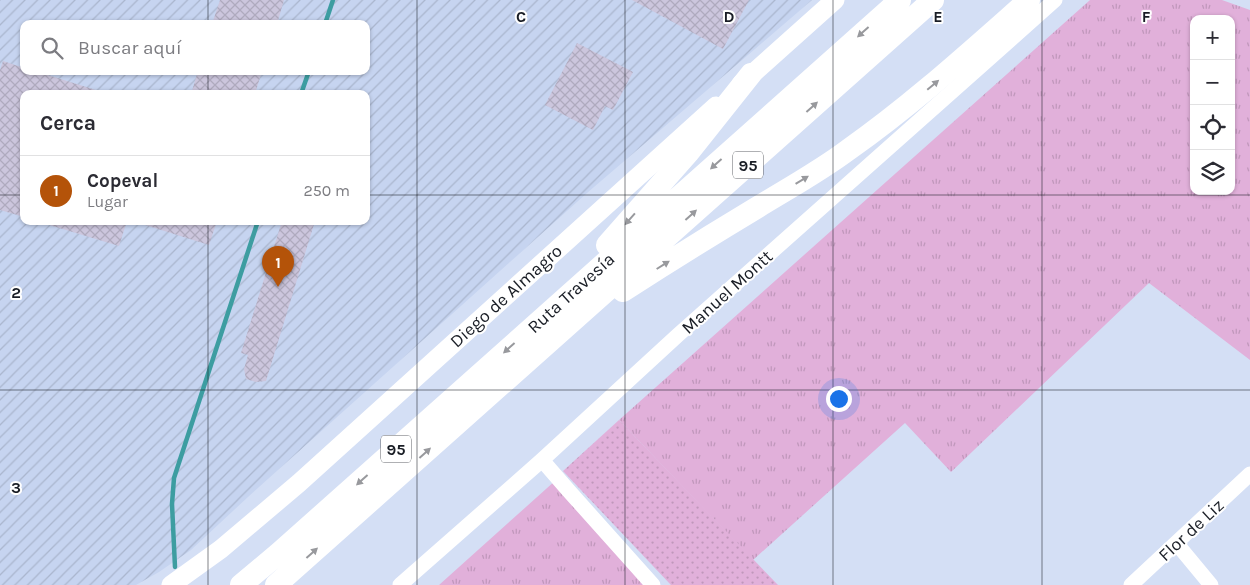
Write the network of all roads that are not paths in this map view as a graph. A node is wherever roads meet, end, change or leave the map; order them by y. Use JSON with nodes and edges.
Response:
{"nodes":[{"id":1,"x":835,"y":0,"type":"edge"},
{"id":2,"x":900,"y":0,"type":"edge"},
{"id":3,"x":932,"y":0,"type":"edge"},
{"id":4,"x":1029,"y":0,"type":"edge"},
{"id":5,"x":1054,"y":0,"type":"edge"},
{"id":6,"x":751,"y":74,"type":"junction"},
{"id":7,"x":554,"y":323,"type":"junction"},
{"id":8,"x":542,"y":460,"type":"junction"},
{"id":9,"x":1250,"y":474,"type":"edge"},
{"id":10,"x":1177,"y":544,"type":"junction"},
{"id":11,"x":171,"y":585,"type":"edge"},
{"id":12,"x":241,"y":585,"type":"edge"},
{"id":13,"x":276,"y":585,"type":"edge"},
{"id":14,"x":400,"y":585,"type":"edge"},
{"id":15,"x":653,"y":585,"type":"edge"},
{"id":16,"x":1131,"y":585,"type":"edge"},
{"id":17,"x":1211,"y":585,"type":"edge"}],
"edges":[{"from":1,"to":6,"type":"main road","name":"Diego de Almagro"},
{"from":2,"to":7,"type":"highway","name":"Ruta Travesía","number":"95","one_way":true},
{"from":7,"to":3,"type":"highway","name":"Ruta Travesía","number":"95","one_way":true},
{"from":7,"to":4,"type":"highway","one_way":true},
{"from":5,"to":8,"type":"street","name":"Manuel Montt"},
{"from":6,"to":7,"type":"highway","one_way":true},
{"from":6,"to":11,"type":"main road","name":"Diego de Almagro"},
{"from":7,"to":12,"type":"highway","name":"Ruta Travesía","number":"95","one_way":true},
{"from":13,"to":7,"type":"highway","name":"Ruta Travesía","number":"95","one_way":true},
{"from":8,"to":14,"type":"street","name":"Manuel Montt"},
{"from":8,"to":15,"type":"street"},
{"from":9,"to":10,"type":"street","name":"Flor de Liz"},
{"from":10,"to":16,"type":"street","name":"Flor de Liz"},
{"from":10,"to":17,"type":"street"}]}
